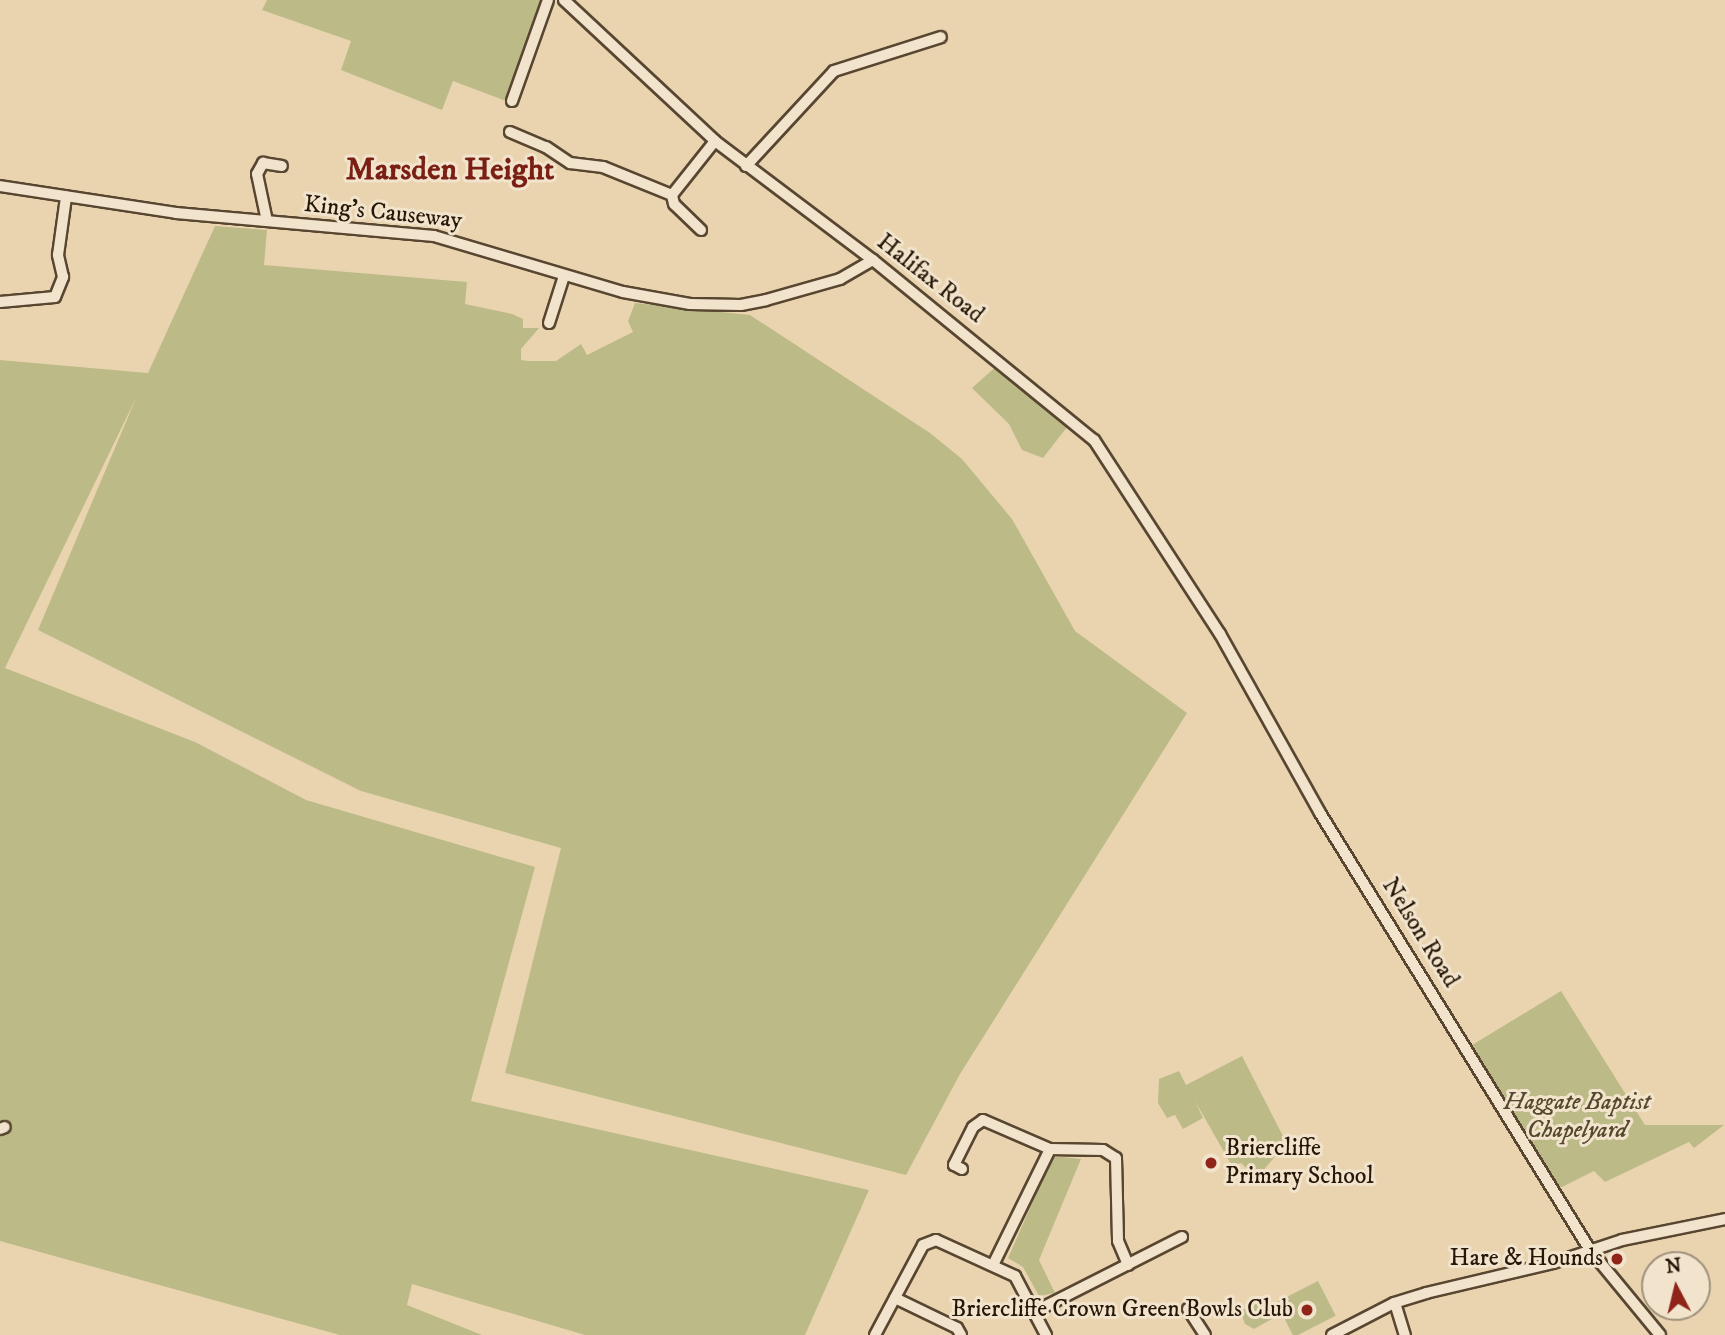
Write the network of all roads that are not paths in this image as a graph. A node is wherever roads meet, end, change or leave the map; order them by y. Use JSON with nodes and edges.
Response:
{"nodes":[{"id":1,"x":548,"y":0,"type":"edge"},
{"id":2,"x":564,"y":0,"type":"edge"},
{"id":3,"x":941,"y":37,"type":"dead end"},
{"id":4,"x":512,"y":101,"type":"dead end"},
{"id":5,"x":510,"y":131,"type":"dead end"},
{"id":6,"x":715,"y":141,"type":"junction"},
{"id":7,"x":282,"y":166,"type":"dead end"},
{"id":8,"x":747,"y":166,"type":"junction"},
{"id":9,"x":0,"y":186,"type":"edge"},
{"id":10,"x":671,"y":195,"type":"junction"},
{"id":11,"x":66,"y":197,"type":"junction"},
{"id":12,"x":267,"y":221,"type":"junction"},
{"id":13,"x":701,"y":230,"type":"dead end"},
{"id":14,"x":873,"y":260,"type":"junction"},
{"id":15,"x":564,"y":276,"type":"junction"},
{"id":16,"x":0,"y":302,"type":"edge"},
{"id":17,"x":549,"y":323,"type":"dead end"},
{"id":18,"x":1220,"y":634,"type":"joint"},
{"id":19,"x":1050,"y":1149,"type":"junction"},
{"id":20,"x":955,"y":1165,"type":"dead end"},
{"id":21,"x":1725,"y":1219,"type":"edge"},
{"id":22,"x":1182,"y":1237,"type":"dead end"},
{"id":23,"x":1590,"y":1251,"type":"junction"},
{"id":24,"x":993,"y":1265,"type":"junction"},
{"id":25,"x":1128,"y":1265,"type":"junction"},
{"id":26,"x":895,"y":1298,"type":"junction"},
{"id":27,"x":1395,"y":1303,"type":"junction"},
{"id":28,"x":1188,"y":1309,"type":"dead end"},
{"id":29,"x":1034,"y":1312,"type":"junction"},
{"id":30,"x":875,"y":1335,"type":"edge"},
{"id":31,"x":961,"y":1335,"type":"edge"},
{"id":32,"x":1046,"y":1335,"type":"edge"},
{"id":33,"x":1205,"y":1335,"type":"edge"},
{"id":34,"x":1332,"y":1335,"type":"edge"},
{"id":35,"x":1405,"y":1335,"type":"edge"},
{"id":36,"x":1660,"y":1335,"type":"edge"}],
"edges":[{"from":1,"to":4,"type":"street"},
{"from":2,"to":6,"type":"street","name":"Halifax Road"},
{"from":3,"to":8,"type":"street"},
{"from":5,"to":10,"type":"street"},
{"from":6,"to":8,"type":"street","name":"Halifax Road"},
{"from":6,"to":10,"type":"street"},
{"from":7,"to":12,"type":"street"},
{"from":8,"to":14,"type":"street","name":"Halifax Road"},
{"from":9,"to":11,"type":"street","name":"King's Causeway"},
{"from":10,"to":13,"type":"street"},
{"from":11,"to":12,"type":"street","name":"King's Causeway"},
{"from":11,"to":16,"type":"street"},
{"from":12,"to":15,"type":"street","name":"King's Causeway"},
{"from":14,"to":15,"type":"street","name":"King's Causeway"},
{"from":14,"to":18,"type":"street","name":"Halifax Road"},
{"from":15,"to":17,"type":"street"},
{"from":18,"to":23,"type":"street","name":"Nelson Road"},
{"from":19,"to":20,"type":"street"},
{"from":19,"to":24,"type":"street"},
{"from":19,"to":25,"type":"street"},
{"from":21,"to":23,"type":"street"},
{"from":22,"to":25,"type":"street"},
{"from":23,"to":27,"type":"street"},
{"from":23,"to":36,"type":"street","name":"Nelson Road"},
{"from":24,"to":26,"type":"street"},
{"from":24,"to":29,"type":"street"},
{"from":25,"to":29,"type":"street"},
{"from":26,"to":30,"type":"street"},
{"from":26,"to":31,"type":"street"},
{"from":27,"to":34,"type":"street"},
{"from":27,"to":35,"type":"street"},
{"from":28,"to":33,"type":"street"},
{"from":29,"to":32,"type":"street"}]}
